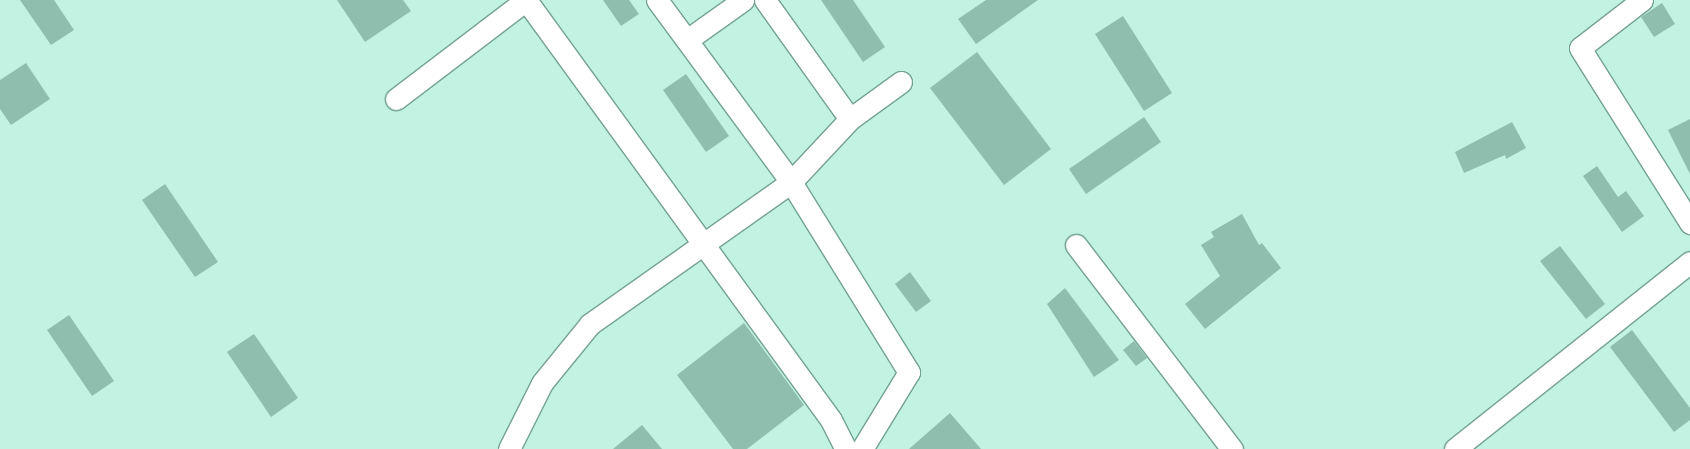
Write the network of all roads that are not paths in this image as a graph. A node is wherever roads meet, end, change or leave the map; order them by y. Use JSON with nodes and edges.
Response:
{"nodes":[{"id":1,"x":526,"y":0,"type":"edge"},
{"id":2,"x":657,"y":0,"type":"edge"},
{"id":3,"x":743,"y":0,"type":"edge"},
{"id":4,"x":765,"y":0,"type":"edge"},
{"id":5,"x":1642,"y":0,"type":"edge"},
{"id":6,"x":687,"y":40,"type":"junction"},
{"id":7,"x":901,"y":82,"type":"dead end"},
{"id":8,"x":396,"y":99,"type":"dead end"},
{"id":9,"x":850,"y":119,"type":"junction"},
{"id":10,"x":791,"y":182,"type":"junction"},
{"id":11,"x":1690,"y":223,"type":"edge"},
{"id":12,"x":702,"y":243,"type":"junction"},
{"id":13,"x":1076,"y":245,"type":"dead end"},
{"id":14,"x":1690,"y":262,"type":"edge"},
{"id":15,"x":509,"y":449,"type":"edge"},
{"id":16,"x":846,"y":449,"type":"edge"},
{"id":17,"x":862,"y":449,"type":"edge"},
{"id":18,"x":1232,"y":449,"type":"edge"},
{"id":19,"x":1455,"y":449,"type":"edge"}],
"edges":[{"from":1,"to":8,"type":"street"},
{"from":1,"to":12,"type":"street"},
{"from":2,"to":6,"type":"street"},
{"from":3,"to":6,"type":"street"},
{"from":4,"to":9,"type":"street"},
{"from":5,"to":11,"type":"street"},
{"from":6,"to":10,"type":"street"},
{"from":7,"to":9,"type":"street"},
{"from":9,"to":10,"type":"street"},
{"from":10,"to":12,"type":"street"},
{"from":10,"to":17,"type":"street"},
{"from":12,"to":15,"type":"street"},
{"from":12,"to":16,"type":"street"},
{"from":13,"to":18,"type":"street"},
{"from":14,"to":19,"type":"street"}]}
